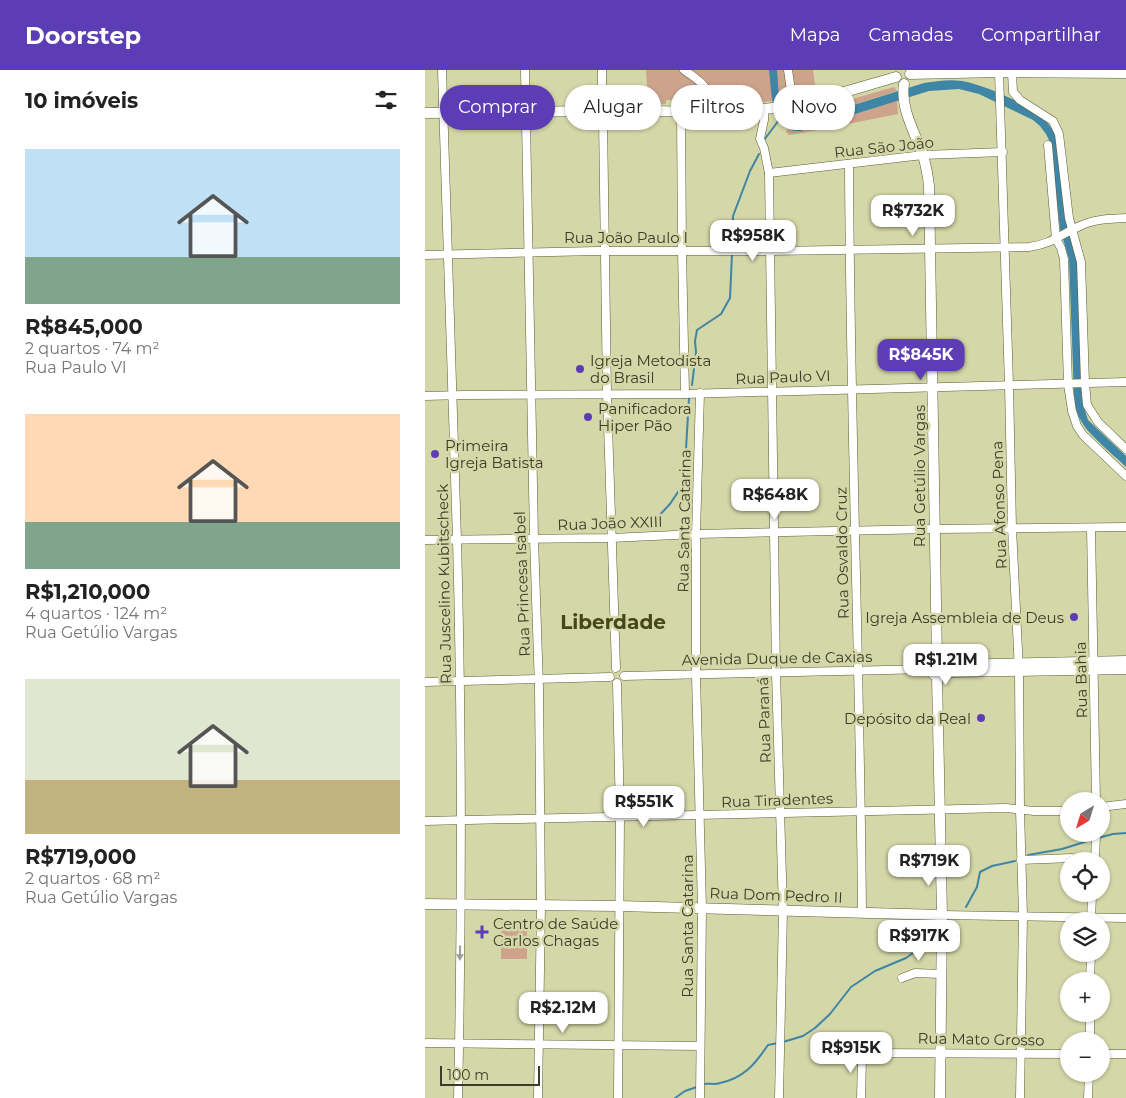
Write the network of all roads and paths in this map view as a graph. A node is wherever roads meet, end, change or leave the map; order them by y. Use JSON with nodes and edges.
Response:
{"nodes":[{"id":1,"x":442,"y":70,"type":"edge"},
{"id":2,"x":525,"y":70,"type":"edge"},
{"id":3,"x":602,"y":70,"type":"edge"},
{"id":4,"x":684,"y":70,"type":"edge"},
{"id":5,"x":788,"y":70,"type":"edge"},
{"id":6,"x":999,"y":71,"type":"edge"},
{"id":7,"x":909,"y":72,"type":"edge"},
{"id":8,"x":1012,"y":72,"type":"junction"},
{"id":9,"x":1125,"y":72,"type":"edge"},
{"id":10,"x":901,"y":80,"type":"edge"},
{"id":11,"x":442,"y":85,"type":"edge"},
{"id":12,"x":525,"y":85,"type":"edge"},
{"id":13,"x":602,"y":85,"type":"edge"},
{"id":14,"x":704,"y":85,"type":"edge"},
{"id":15,"x":784,"y":85,"type":"edge"},
{"id":16,"x":855,"y":90,"type":"edge"},
{"id":17,"x":773,"y":112,"type":"edge"},
{"id":18,"x":425,"y":113,"type":"edge"},
{"id":19,"x":440,"y":113,"type":"edge"},
{"id":20,"x":443,"y":130,"type":"edge"},
{"id":21,"x":526,"y":130,"type":"edge"},
{"id":22,"x":603,"y":130,"type":"edge"},
{"id":23,"x":681,"y":130,"type":"edge"},
{"id":24,"x":1048,"y":145,"type":"dead end"},
{"id":25,"x":1003,"y":152,"type":"junction"},
{"id":26,"x":923,"y":155,"type":"junction"},
{"id":27,"x":849,"y":164,"type":"junction"},
{"id":28,"x":769,"y":173,"type":"junction"},
{"id":29,"x":1126,"y":218,"type":"edge"},
{"id":30,"x":1065,"y":234,"type":"junction"},
{"id":31,"x":930,"y":248,"type":"junction"},
{"id":32,"x":1005,"y":248,"type":"junction"},
{"id":33,"x":850,"y":249,"type":"junction"},
{"id":34,"x":605,"y":251,"type":"junction"},
{"id":35,"x":682,"y":251,"type":"junction"},
{"id":36,"x":769,"y":251,"type":"junction"},
{"id":37,"x":529,"y":253,"type":"junction"},
{"id":38,"x":425,"y":254,"type":"edge"},
{"id":39,"x":447,"y":254,"type":"junction"},
{"id":40,"x":1126,"y":382,"type":"edge"},
{"id":41,"x":1083,"y":383,"type":"junction"},
{"id":42,"x":1070,"y":384,"type":"junction"},
{"id":43,"x":1009,"y":385,"type":"junction"},
{"id":44,"x":934,"y":386,"type":"junction"},
{"id":45,"x":851,"y":389,"type":"junction"},
{"id":46,"x":771,"y":391,"type":"junction"},
{"id":47,"x":532,"y":394,"type":"junction"},
{"id":48,"x":607,"y":394,"type":"junction"},
{"id":49,"x":685,"y":394,"type":"junction"},
{"id":50,"x":700,"y":394,"type":"junction"},
{"id":51,"x":452,"y":395,"type":"junction"},
{"id":52,"x":425,"y":396,"type":"edge"},
{"id":53,"x":1126,"y":449,"type":"edge"},
{"id":54,"x":1126,"y":476,"type":"edge"},
{"id":55,"x":1126,"y":527,"type":"edge"},
{"id":56,"x":1012,"y":528,"type":"junction"},
{"id":57,"x":1091,"y":528,"type":"junction"},
{"id":58,"x":934,"y":529,"type":"junction"},
{"id":59,"x":855,"y":530,"type":"junction"},
{"id":60,"x":775,"y":532,"type":"junction"},
{"id":61,"x":696,"y":534,"type":"junction"},
{"id":62,"x":534,"y":538,"type":"junction"},
{"id":63,"x":611,"y":538,"type":"junction"},
{"id":64,"x":425,"y":540,"type":"edge"},
{"id":65,"x":457,"y":540,"type":"junction"},
{"id":66,"x":1126,"y":661,"type":"edge"},
{"id":67,"x":1094,"y":665,"type":"junction"},
{"id":68,"x":1019,"y":667,"type":"junction"},
{"id":69,"x":616,"y":668,"type":"junction"},
{"id":70,"x":939,"y":669,"type":"junction"},
{"id":71,"x":1126,"y":669,"type":"edge"},
{"id":72,"x":859,"y":671,"type":"junction"},
{"id":73,"x":776,"y":673,"type":"junction"},
{"id":74,"x":695,"y":674,"type":"junction"},
{"id":75,"x":624,"y":676,"type":"junction"},
{"id":76,"x":610,"y":677,"type":"junction"},
{"id":77,"x":539,"y":679,"type":"junction"},
{"id":78,"x":460,"y":681,"type":"junction"},
{"id":79,"x":425,"y":682,"type":"edge"},
{"id":80,"x":617,"y":682,"type":"junction"},
{"id":81,"x":1096,"y":792,"type":"edge"},
{"id":82,"x":1126,"y":804,"type":"edge"},
{"id":83,"x":1110,"y":806,"type":"edge"},
{"id":84,"x":939,"y":810,"type":"junction"},
{"id":85,"x":1020,"y":810,"type":"junction"},
{"id":86,"x":862,"y":811,"type":"junction"},
{"id":87,"x":1060,"y":811,"type":"edge"},
{"id":88,"x":781,"y":813,"type":"junction"},
{"id":89,"x":701,"y":816,"type":"junction"},
{"id":90,"x":620,"y":817,"type":"junction"},
{"id":91,"x":540,"y":819,"type":"junction"},
{"id":92,"x":461,"y":820,"type":"junction"},
{"id":93,"x":425,"y":821,"type":"edge"},
{"id":94,"x":1060,"y":858,"type":"edge"},
{"id":95,"x":1021,"y":860,"type":"junction"},
{"id":96,"x":425,"y":904,"type":"edge"},
{"id":97,"x":461,"y":905,"type":"junction"},
{"id":98,"x":541,"y":905,"type":"junction"},
{"id":99,"x":619,"y":906,"type":"junction"},
{"id":100,"x":702,"y":908,"type":"junction"},
{"id":101,"x":783,"y":911,"type":"junction"},
{"id":102,"x":862,"y":912,"type":"junction"},
{"id":103,"x":942,"y":915,"type":"junction"},
{"id":104,"x":1023,"y":916,"type":"junction"},
{"id":105,"x":1060,"y":918,"type":"edge"},
{"id":106,"x":1110,"y":918,"type":"edge"},
{"id":107,"x":1126,"y":918,"type":"edge"},
{"id":108,"x":941,"y":974,"type":"junction"},
{"id":109,"x":902,"y":978,"type":"dead end"},
{"id":110,"x":425,"y":1043,"type":"edge"},
{"id":111,"x":459,"y":1043,"type":"junction"},
{"id":112,"x":539,"y":1045,"type":"junction"},
{"id":113,"x":619,"y":1046,"type":"junction"},
{"id":114,"x":700,"y":1046,"type":"junction"},
{"id":115,"x":941,"y":1052,"type":"junction"},
{"id":116,"x":1021,"y":1053,"type":"junction"},
{"id":117,"x":1060,"y":1054,"type":"edge"},
{"id":118,"x":1110,"y":1054,"type":"edge"},
{"id":119,"x":1126,"y":1054,"type":"edge"},
{"id":120,"x":1089,"y":1082,"type":"edge"},
{"id":121,"x":700,"y":1094,"type":"edge"},
{"id":122,"x":458,"y":1098,"type":"edge"},
{"id":123,"x":538,"y":1098,"type":"edge"},
{"id":124,"x":618,"y":1098,"type":"edge"},
{"id":125,"x":779,"y":1098,"type":"edge"},
{"id":126,"x":861,"y":1098,"type":"edge"},
{"id":127,"x":940,"y":1098,"type":"edge"},
{"id":128,"x":1020,"y":1098,"type":"edge"},
{"id":129,"x":1089,"y":1098,"type":"edge"}],
"edges":[{"from":1,"to":11,"type":"street","name":"Rua Juscelino Kubitscheck"},
{"from":2,"to":12,"type":"street","name":"Rua Princesa Isabel"},
{"from":3,"to":13,"type":"street"},
{"from":4,"to":14,"type":"street"},
{"from":5,"to":15,"type":"street","name":"Rua Paraná"},
{"from":6,"to":7,"type":"street"},
{"from":6,"to":8,"type":"street"},
{"from":6,"to":25,"type":"street","name":"Rua Afonso Pena"},
{"from":7,"to":10,"type":"street"},
{"from":8,"to":9,"type":"street"},
{"from":8,"to":30,"type":"street"},
{"from":10,"to":16,"type":"street"},
{"from":10,"to":26,"type":"street","name":"Rua Getúlio Vargas"},
{"from":17,"to":28,"type":"street","name":"Rua Paraná"},
{"from":18,"to":19,"type":"street"},
{"from":20,"to":39,"type":"street","name":"Rua Juscelino Kubitscheck"},
{"from":21,"to":37,"type":"street","name":"Rua Princesa Isabel"},
{"from":22,"to":34,"type":"street"},
{"from":23,"to":35,"type":"street"},
{"from":24,"to":30,"type":"street"},
{"from":25,"to":26,"type":"street","name":"Rua São João"},
{"from":25,"to":32,"type":"street","name":"Rua Afonso Pena"},
{"from":26,"to":27,"type":"street","name":"Rua São João"},
{"from":26,"to":31,"type":"street","name":"Rua Getúlio Vargas"},
{"from":27,"to":28,"type":"street","name":"Rua São João"},
{"from":27,"to":33,"type":"street","name":"Rua Osvaldo Cruz"},
{"from":28,"to":36,"type":"street","name":"Rua Paraná"},
{"from":29,"to":30,"type":"street","name":"Rua João Paulo I"},
{"from":30,"to":32,"type":"street","name":"Rua João Paulo I"},
{"from":30,"to":41,"type":"street"},
{"from":30,"to":42,"type":"street"},
{"from":31,"to":32,"type":"street","name":"Rua João Paulo I"},
{"from":31,"to":33,"type":"street","name":"Rua João Paulo I"},
{"from":31,"to":44,"type":"street","name":"Rua Getúlio Vargas"},
{"from":32,"to":43,"type":"street","name":"Rua Afonso Pena"},
{"from":33,"to":36,"type":"street","name":"Rua João Paulo I"},
{"from":33,"to":45,"type":"street","name":"Rua Osvaldo Cruz"},
{"from":34,"to":35,"type":"street","name":"Rua João Paulo I"},
{"from":34,"to":37,"type":"street","name":"Rua João Paulo I"},
{"from":34,"to":48,"type":"street"},
{"from":35,"to":36,"type":"street","name":"Rua João Paulo I"},
{"from":35,"to":49,"type":"street"},
{"from":36,"to":46,"type":"street","name":"Rua Paraná"},
{"from":37,"to":39,"type":"street","name":"Rua João Paulo I"},
{"from":37,"to":47,"type":"street","name":"Rua Princesa Isabel"},
{"from":38,"to":39,"type":"street","name":"Rua João Paulo I"},
{"from":39,"to":51,"type":"street","name":"Rua Juscelino Kubitscheck"},
{"from":40,"to":41,"type":"street","name":"Rua Paulo VI"},
{"from":41,"to":42,"type":"street","name":"Rua Paulo VI"},
{"from":41,"to":53,"type":"street"},
{"from":42,"to":43,"type":"street","name":"Rua Paulo VI"},
{"from":42,"to":54,"type":"street"},
{"from":43,"to":44,"type":"street","name":"Rua Paulo VI"},
{"from":43,"to":56,"type":"street","name":"Rua Afonso Pena"},
{"from":44,"to":45,"type":"street","name":"Rua Paulo VI"},
{"from":44,"to":58,"type":"street","name":"Rua Getúlio Vargas"},
{"from":45,"to":46,"type":"street","name":"Rua Paulo VI"},
{"from":45,"to":59,"type":"street","name":"Rua Osvaldo Cruz"},
{"from":46,"to":50,"type":"street","name":"Rua Paulo VI"},
{"from":46,"to":60,"type":"street","name":"Rua Paraná"},
{"from":47,"to":48,"type":"street","name":"Rua Paulo VI"},
{"from":47,"to":51,"type":"street","name":"Rua Paulo VI"},
{"from":47,"to":62,"type":"street","name":"Rua Princesa Isabel"},
{"from":48,"to":49,"type":"street","name":"Rua Paulo VI"},
{"from":48,"to":63,"type":"street"},
{"from":49,"to":50,"type":"street","name":"Rua Paulo VI"},
{"from":50,"to":61,"type":"street","name":"Rua Santa Catarina"},
{"from":51,"to":52,"type":"street","name":"Rua Paulo VI"},
{"from":51,"to":65,"type":"street","name":"Rua Juscelino Kubitscheck"},
{"from":55,"to":57,"type":"street","name":"Rua João XXIII"},
{"from":56,"to":57,"type":"street","name":"Rua João XXIII"},
{"from":56,"to":58,"type":"street","name":"Rua João XXIII"},
{"from":56,"to":68,"type":"street","name":"Rua Afonso Pena"},
{"from":57,"to":67,"type":"street","name":"Rua Bahia"},
{"from":58,"to":59,"type":"street","name":"Rua João XXIII"},
{"from":58,"to":70,"type":"street","name":"Rua Getúlio Vargas"},
{"from":59,"to":60,"type":"street","name":"Rua João XXIII"},
{"from":59,"to":72,"type":"street","name":"Rua Osvaldo Cruz"},
{"from":60,"to":61,"type":"street","name":"Rua João XXIII"},
{"from":60,"to":73,"type":"street","name":"Rua Paraná"},
{"from":61,"to":63,"type":"street","name":"Rua João XXIII"},
{"from":61,"to":74,"type":"street","name":"Rua Santa Catarina"},
{"from":62,"to":63,"type":"street","name":"Rua João XXIII"},
{"from":62,"to":65,"type":"street","name":"Rua João XXIII"},
{"from":62,"to":77,"type":"street","name":"Rua Princesa Isabel"},
{"from":63,"to":69,"type":"street"},
{"from":64,"to":65,"type":"street","name":"Rua João XXIII"},
{"from":65,"to":78,"type":"street","name":"Rua Juscelino Kubitscheck"},
{"from":66,"to":67,"type":"street","name":"Avenida Duque de Caxias"},
{"from":67,"to":68,"type":"street","name":"Avenida Duque de Caxias"},
{"from":67,"to":71,"type":"street","name":"Avenida Duque de Caxias"},
{"from":67,"to":81,"type":"street","name":"Rua Bahia"},
{"from":68,"to":70,"type":"street","name":"Avenida Duque de Caxias"},
{"from":68,"to":85,"type":"street","name":"Rua Afonso Pena"},
{"from":69,"to":75,"type":"street"},
{"from":69,"to":76,"type":"street"},
{"from":70,"to":72,"type":"street","name":"Avenida Duque de Caxias"},
{"from":70,"to":84,"type":"street","name":"Rua Getúlio Vargas"},
{"from":72,"to":73,"type":"street","name":"Avenida Duque de Caxias"},
{"from":72,"to":86,"type":"street","name":"Rua Osvaldo Cruz"},
{"from":73,"to":74,"type":"street","name":"Avenida Duque de Caxias"},
{"from":73,"to":88,"type":"street","name":"Rua Paraná"},
{"from":74,"to":75,"type":"street","name":"Avenida Duque de Caxias"},
{"from":74,"to":89,"type":"street","name":"Rua Santa Catarina"},
{"from":75,"to":80,"type":"street"},
{"from":76,"to":77,"type":"street"},
{"from":76,"to":80,"type":"street"},
{"from":77,"to":78,"type":"street"},
{"from":77,"to":91,"type":"street","name":"Rua Princesa Isabel"},
{"from":78,"to":79,"type":"street"},
{"from":78,"to":92,"type":"street","name":"Rua Juscelino Kubitscheck"},
{"from":80,"to":90,"type":"street"},
{"from":82,"to":83,"type":"street"},
{"from":84,"to":85,"type":"street","name":"Rua Tiradentes"},
{"from":84,"to":86,"type":"street","name":"Rua Tiradentes"},
{"from":84,"to":103,"type":"street","name":"Rua Getúlio Vargas"},
{"from":85,"to":87,"type":"street","name":"Rua Tiradentes"},
{"from":85,"to":95,"type":"street","name":"Rua Afonso Pena"},
{"from":86,"to":88,"type":"street","name":"Rua Tiradentes"},
{"from":86,"to":102,"type":"street","name":"Rua Osvaldo Cruz"},
{"from":88,"to":89,"type":"street","name":"Rua Tiradentes"},
{"from":88,"to":101,"type":"street","name":"Rua Paraná"},
{"from":89,"to":90,"type":"street","name":"Rua Tiradentes"},
{"from":89,"to":100,"type":"street","name":"Rua Santa Catarina"},
{"from":90,"to":91,"type":"street","name":"Rua Tiradentes"},
{"from":90,"to":99,"type":"street"},
{"from":91,"to":92,"type":"street","name":"Rua Tiradentes"},
{"from":91,"to":98,"type":"street","name":"Rua Princesa Isabel"},
{"from":92,"to":93,"type":"street","name":"Rua Tiradentes"},
{"from":92,"to":97,"type":"street","name":"Rua Juscelino Kubitscheck"},
{"from":94,"to":95,"type":"street"},
{"from":95,"to":104,"type":"street","name":"Rua Afonso Pena"},
{"from":96,"to":97,"type":"street","name":"Rua Dom Pedro II"},
{"from":97,"to":98,"type":"street","name":"Rua Dom Pedro II"},
{"from":97,"to":111,"type":"street","name":"Rua Juscelino Kubitscheck","one_way":true},
{"from":98,"to":99,"type":"street","name":"Rua Dom Pedro II"},
{"from":98,"to":112,"type":"street","name":"Rua Princesa Isabel"},
{"from":99,"to":100,"type":"street","name":"Rua Dom Pedro II"},
{"from":99,"to":113,"type":"street"},
{"from":100,"to":101,"type":"street","name":"Rua Dom Pedro II"},
{"from":100,"to":114,"type":"street","name":"Rua Santa Catarina"},
{"from":101,"to":102,"type":"street","name":"Rua Dom Pedro II"},
{"from":101,"to":125,"type":"street","name":"Rua Paraná"},
{"from":102,"to":103,"type":"street","name":"Rua Dom Pedro II"},
{"from":103,"to":104,"type":"street","name":"Rua Dom Pedro II"},
{"from":103,"to":108,"type":"street","name":"Rua Getúlio Vargas"},
{"from":104,"to":105,"type":"street","name":"Rua Dom Pedro II"},
{"from":104,"to":116,"type":"street","name":"Rua Afonso Pena"},
{"from":106,"to":107,"type":"street","name":"Rua Dom Pedro II"},
{"from":108,"to":109,"type":"street"},
{"from":108,"to":115,"type":"street","name":"Rua Getúlio Vargas"},
{"from":110,"to":111,"type":"street"},
{"from":111,"to":112,"type":"street"},
{"from":111,"to":122,"type":"street","name":"Rua Juscelino Kubitscheck"},
{"from":112,"to":113,"type":"street"},
{"from":112,"to":123,"type":"street","name":"Rua Princesa Isabel"},
{"from":113,"to":114,"type":"street"},
{"from":113,"to":124,"type":"street"},
{"from":114,"to":121,"type":"street","name":"Rua Santa Catarina"},
{"from":115,"to":116,"type":"street","name":"Rua Mato Grosso"},
{"from":115,"to":126,"type":"street","name":"Rua Mato Grosso"},
{"from":115,"to":127,"type":"street","name":"Rua Getúlio Vargas"},
{"from":116,"to":117,"type":"street","name":"Rua Mato Grosso"},
{"from":116,"to":128,"type":"street","name":"Rua Afonso Pena"},
{"from":118,"to":119,"type":"street"},
{"from":120,"to":129,"type":"street"}]}
